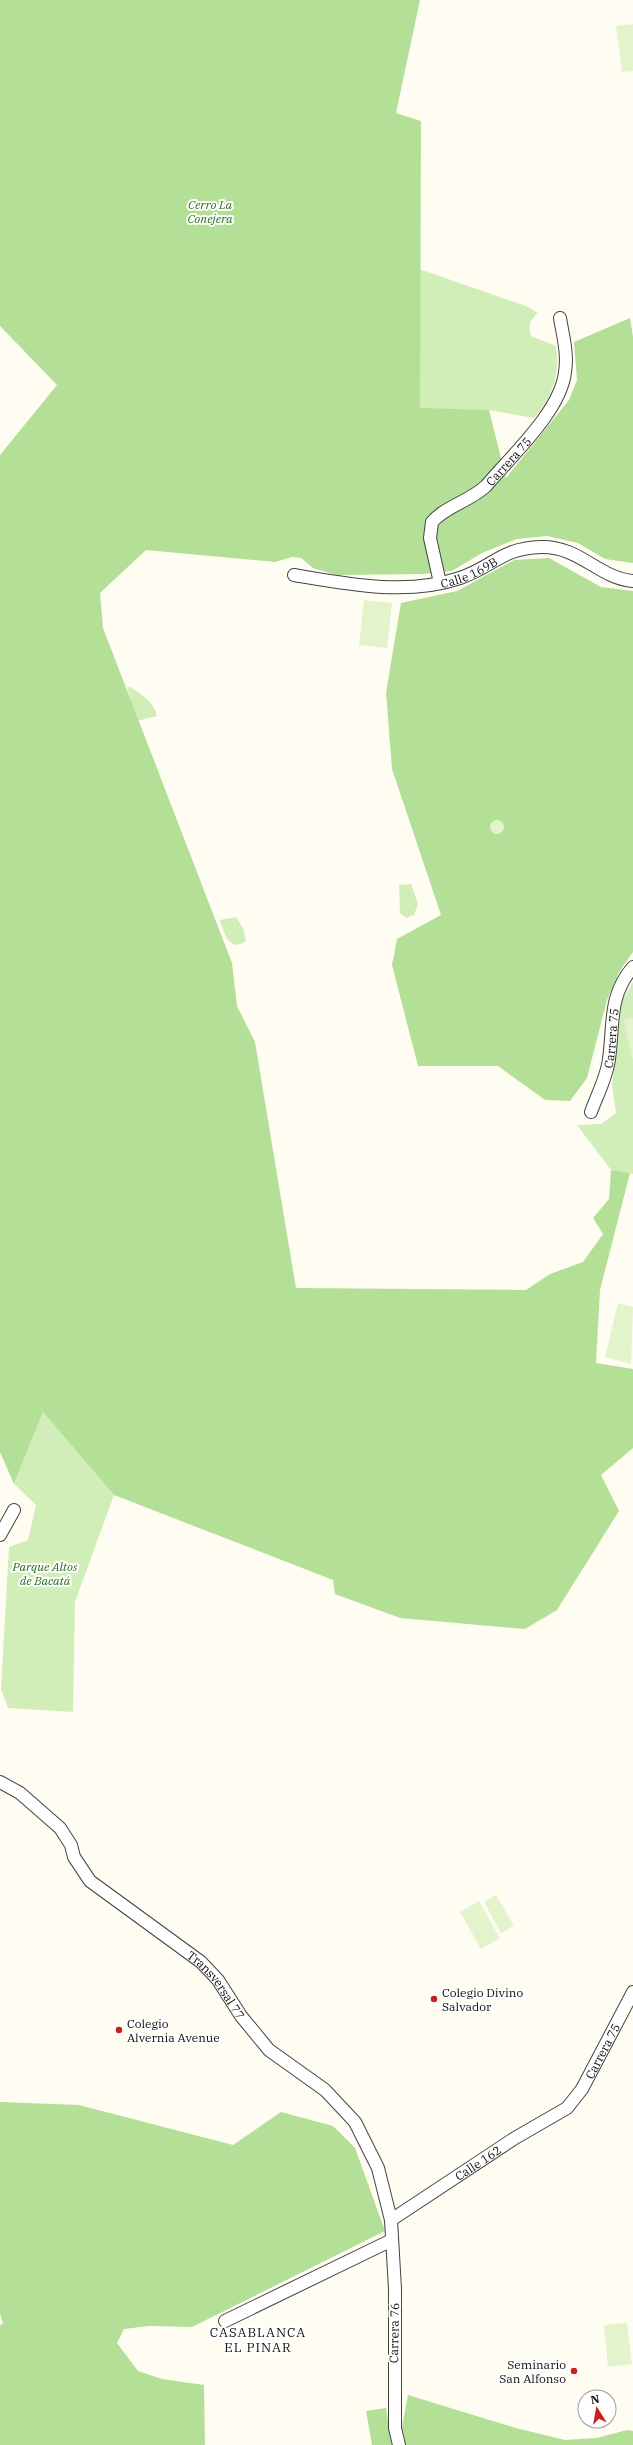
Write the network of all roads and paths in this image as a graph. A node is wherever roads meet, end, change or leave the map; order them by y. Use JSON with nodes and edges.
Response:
{"nodes":[{"id":1,"x":560,"y":318,"type":"dead end"},
{"id":2,"x":294,"y":574,"type":"dead end"},
{"id":3,"x":633,"y":581,"type":"edge"},
{"id":4,"x":440,"y":583,"type":"junction"},
{"id":5,"x":633,"y":967,"type":"edge"},
{"id":6,"x":591,"y":1112,"type":"dead end"},
{"id":7,"x":14,"y":1510,"type":"dead end"},
{"id":8,"x":0,"y":1535,"type":"edge"},
{"id":9,"x":0,"y":1782,"type":"edge"},
{"id":10,"x":633,"y":1992,"type":"edge"},
{"id":11,"x":566,"y":2108,"type":"joint"},
{"id":12,"x":391,"y":2220,"type":"junction"},
{"id":13,"x":392,"y":2240,"type":"junction"},
{"id":14,"x":225,"y":2321,"type":"dead end"},
{"id":15,"x":399,"y":2445,"type":"edge"}],
"edges":[{"from":1,"to":4,"type":"street","name":"Carrera 75"},
{"from":2,"to":4,"type":"street","name":"Calle 169B"},
{"from":3,"to":4,"type":"street","name":"Calle 169B"},
{"from":5,"to":6,"type":"street","name":"Carrera 75"},
{"from":7,"to":8,"type":"street"},
{"from":9,"to":12,"type":"street","name":"Transversal 77"},
{"from":10,"to":11,"type":"street","name":"Carrera 75"},
{"from":11,"to":12,"type":"street","name":"Calle 162"},
{"from":12,"to":13,"type":"street","name":"Carrera 76"},
{"from":13,"to":14,"type":"street"},
{"from":13,"to":15,"type":"street","name":"Carrera 76"}]}
